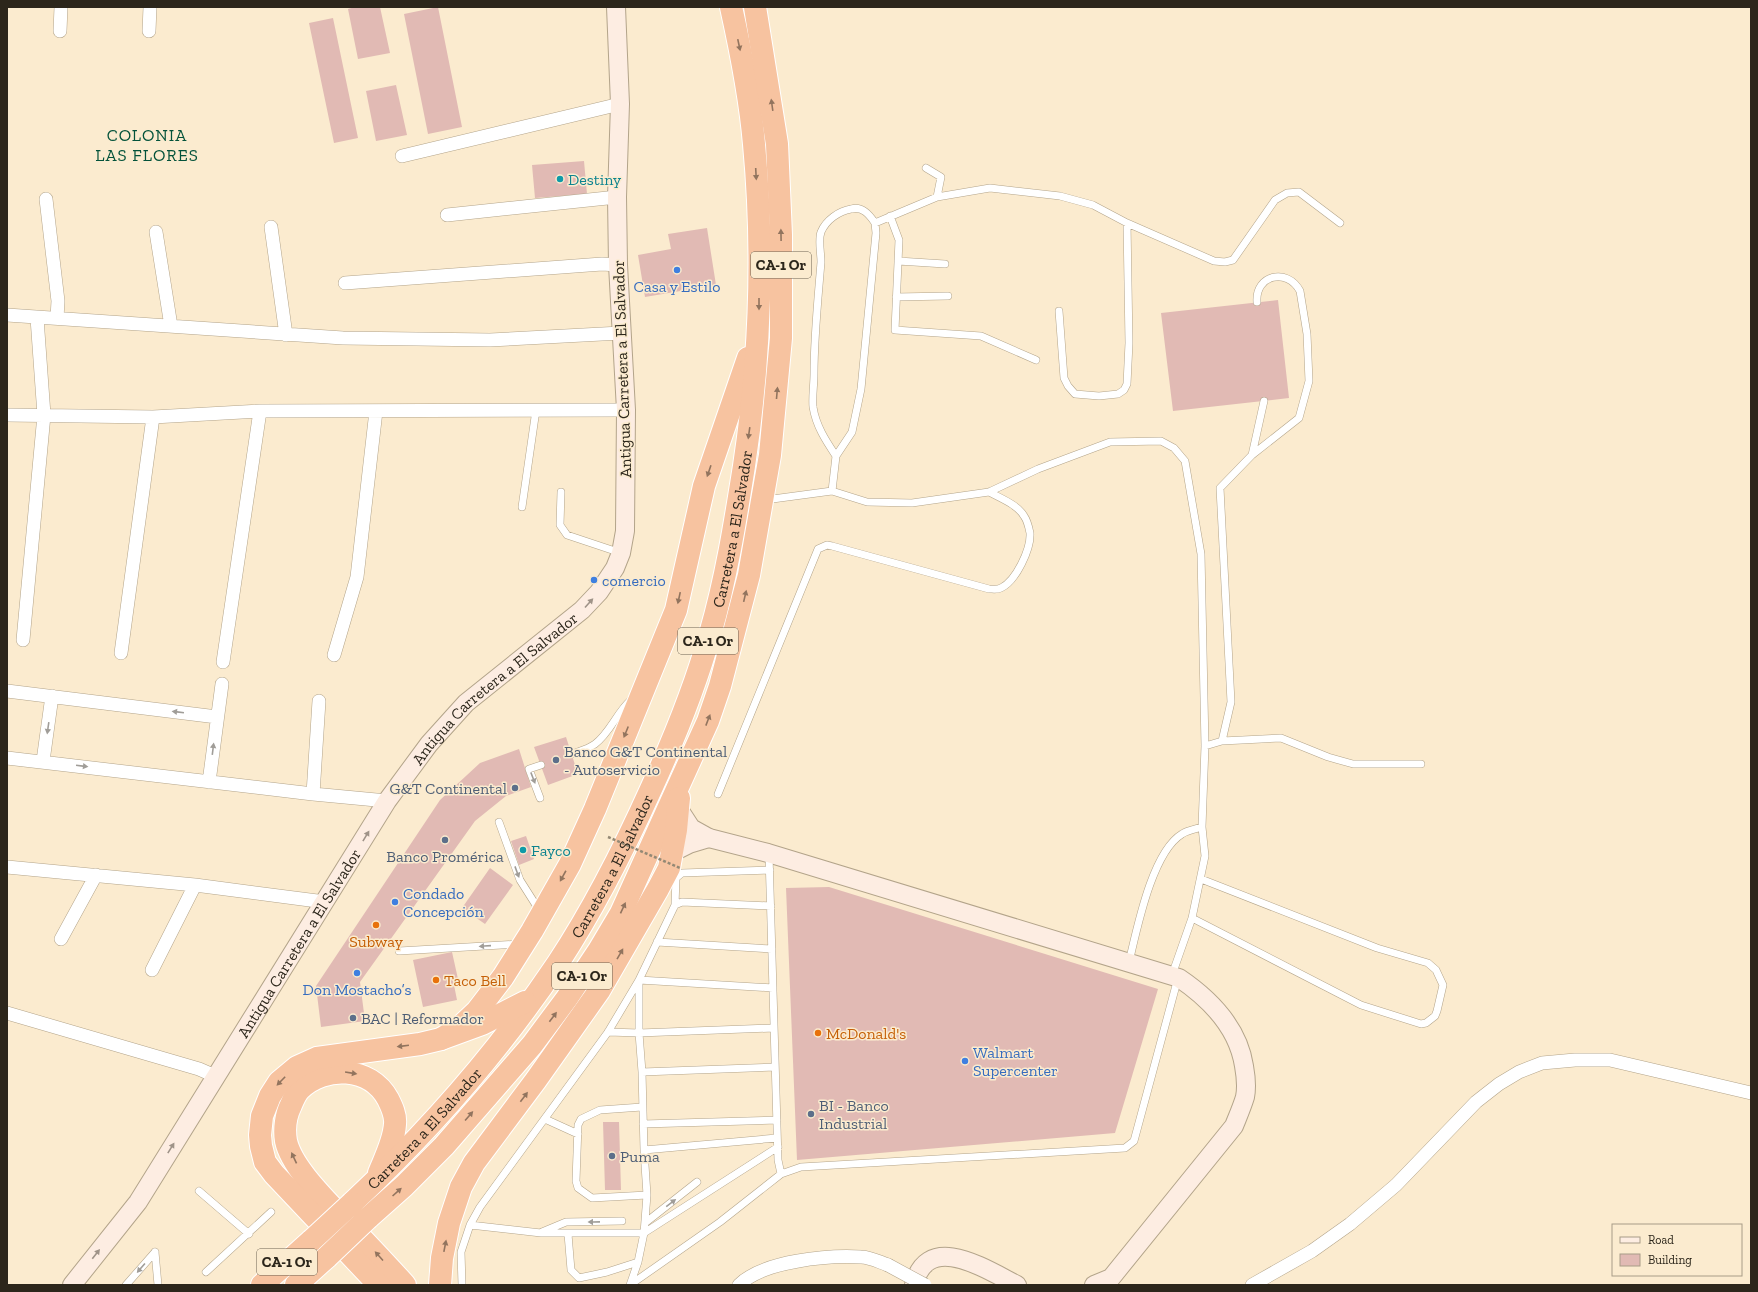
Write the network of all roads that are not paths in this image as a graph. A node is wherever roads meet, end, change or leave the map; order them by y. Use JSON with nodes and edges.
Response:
{"nodes":[{"id":1,"x":61,"y":7,"type":"edge"},
{"id":2,"x":150,"y":7,"type":"edge"},
{"id":3,"x":616,"y":7,"type":"edge"},
{"id":4,"x":731,"y":7,"type":"edge"},
{"id":5,"x":755,"y":7,"type":"edge"},
{"id":6,"x":60,"y":31,"type":"dead end"},
{"id":7,"x":150,"y":32,"type":"dead end"},
{"id":8,"x":620,"y":104,"type":"junction"},
{"id":9,"x":402,"y":156,"type":"dead end"},
{"id":10,"x":926,"y":168,"type":"dead end"},
{"id":11,"x":938,"y":197,"type":"junction"},
{"id":12,"x":46,"y":198,"type":"dead end"},
{"id":13,"x":617,"y":198,"type":"junction"},
{"id":14,"x":448,"y":215,"type":"dead end"},
{"id":15,"x":890,"y":216,"type":"junction"},
{"id":16,"x":875,"y":223,"type":"junction"},
{"id":17,"x":1127,"y":223,"type":"junction"},
{"id":18,"x":1340,"y":223,"type":"dead end"},
{"id":19,"x":271,"y":227,"type":"dead end"},
{"id":20,"x":156,"y":232,"type":"dead end"},
{"id":21,"x":898,"y":261,"type":"junction"},
{"id":22,"x":945,"y":264,"type":"dead end"},
{"id":23,"x":618,"y":265,"type":"junction"},
{"id":24,"x":345,"y":283,"type":"dead end"},
{"id":25,"x":948,"y":296,"type":"dead end"},
{"id":26,"x":896,"y":297,"type":"junction"},
{"id":27,"x":1257,"y":302,"type":"dead end"},
{"id":28,"x":1059,"y":311,"type":"dead end"},
{"id":29,"x":7,"y":315,"type":"edge"},
{"id":30,"x":37,"y":318,"type":"junction"},
{"id":31,"x":57,"y":318,"type":"junction"},
{"id":32,"x":171,"y":326,"type":"junction"},
{"id":33,"x":759,"y":329,"type":"junction"},
{"id":34,"x":621,"y":333,"type":"junction"},
{"id":35,"x":286,"y":335,"type":"junction"},
{"id":36,"x":1036,"y":360,"type":"dead end"},
{"id":37,"x":1264,"y":401,"type":"dead end"},
{"id":38,"x":536,"y":410,"type":"junction"},
{"id":39,"x":626,"y":410,"type":"junction"},
{"id":40,"x":376,"y":411,"type":"junction"},
{"id":41,"x":260,"y":412,"type":"junction"},
{"id":42,"x":7,"y":415,"type":"edge"},
{"id":43,"x":44,"y":415,"type":"junction"},
{"id":44,"x":153,"y":417,"type":"junction"},
{"id":45,"x":836,"y":456,"type":"junction"},
{"id":46,"x":1252,"y":456,"type":"junction"},
{"id":47,"x":832,"y":491,"type":"junction"},
{"id":48,"x":561,"y":492,"type":"dead end"},
{"id":49,"x":989,"y":492,"type":"junction"},
{"id":50,"x":762,"y":501,"type":"junction"},
{"id":51,"x":522,"y":507,"type":"dead end"},
{"id":52,"x":621,"y":553,"type":"junction"},
{"id":53,"x":23,"y":640,"type":"dead end"},
{"id":54,"x":121,"y":652,"type":"dead end"},
{"id":55,"x":334,"y":655,"type":"dead end"},
{"id":56,"x":223,"y":662,"type":"dead end"},
{"id":57,"x":222,"y":684,"type":"dead end"},
{"id":58,"x":644,"y":690,"type":"junction"},
{"id":59,"x":7,"y":691,"type":"edge"},
{"id":60,"x":52,"y":696,"type":"junction"},
{"id":61,"x":319,"y":700,"type":"dead end"},
{"id":62,"x":217,"y":717,"type":"junction"},
{"id":63,"x":1222,"y":741,"type":"junction"},
{"id":64,"x":1204,"y":746,"type":"junction"},
{"id":65,"x":572,"y":754,"type":"dead end"},
{"id":66,"x":7,"y":758,"type":"edge"},
{"id":67,"x":43,"y":761,"type":"junction"},
{"id":68,"x":1421,"y":764,"type":"dead end"},
{"id":69,"x":540,"y":765,"type":"dead end"},
{"id":70,"x":209,"y":782,"type":"junction"},
{"id":71,"x":681,"y":782,"type":"junction"},
{"id":72,"x":313,"y":794,"type":"junction"},
{"id":73,"x":718,"y":794,"type":"dead end"},
{"id":74,"x":540,"y":798,"type":"dead end"},
{"id":75,"x":387,"y":801,"type":"junction"},
{"id":76,"x":678,"y":808,"type":"junction"},
{"id":77,"x":499,"y":822,"type":"dead end"},
{"id":78,"x":1202,"y":827,"type":"junction"},
{"id":79,"x":709,"y":838,"type":"junction"},
{"id":80,"x":676,"y":861,"type":"junction"},
{"id":81,"x":769,"y":861,"type":"junction"},
{"id":82,"x":7,"y":867,"type":"edge"},
{"id":83,"x":96,"y":875,"type":"junction"},
{"id":84,"x":1201,"y":879,"type":"junction"},
{"id":85,"x":195,"y":885,"type":"junction"},
{"id":86,"x":325,"y":902,"type":"junction"},
{"id":87,"x":675,"y":905,"type":"junction"},
{"id":88,"x":771,"y":906,"type":"junction"},
{"id":89,"x":542,"y":914,"type":"junction"},
{"id":90,"x":1192,"y":918,"type":"junction"},
{"id":91,"x":60,"y":940,"type":"dead end"},
{"id":92,"x":658,"y":942,"type":"junction"},
{"id":93,"x":524,"y":944,"type":"junction"},
{"id":94,"x":772,"y":949,"type":"junction"},
{"id":95,"x":398,"y":951,"type":"dead end"},
{"id":96,"x":1129,"y":962,"type":"junction"},
{"id":97,"x":152,"y":970,"type":"dead end"},
{"id":98,"x":1175,"y":977,"type":"junction"},
{"id":99,"x":639,"y":980,"type":"junction"},
{"id":100,"x":773,"y":988,"type":"junction"},
{"id":101,"x":533,"y":997,"type":"junction"},
{"id":102,"x":7,"y":1013,"type":"edge"},
{"id":103,"x":774,"y":1028,"type":"junction"},
{"id":104,"x":608,"y":1032,"type":"junction"},
{"id":105,"x":639,"y":1033,"type":"junction"},
{"id":106,"x":441,"y":1039,"type":"junction"},
{"id":107,"x":776,"y":1067,"type":"junction"},
{"id":108,"x":642,"y":1072,"type":"junction"},
{"id":109,"x":215,"y":1076,"type":"junction"},
{"id":110,"x":1751,"y":1093,"type":"edge"},
{"id":111,"x":642,"y":1107,"type":"junction"},
{"id":112,"x":545,"y":1119,"type":"junction"},
{"id":113,"x":777,"y":1120,"type":"junction"},
{"id":114,"x":506,"y":1122,"type":"junction"},
{"id":115,"x":643,"y":1124,"type":"junction"},
{"id":116,"x":578,"y":1134,"type":"junction"},
{"id":117,"x":777,"y":1138,"type":"junction"},
{"id":118,"x":444,"y":1146,"type":"junction"},
{"id":119,"x":778,"y":1147,"type":"junction"},
{"id":120,"x":644,"y":1150,"type":"junction"},
{"id":121,"x":781,"y":1174,"type":"junction"},
{"id":122,"x":375,"y":1181,"type":"junction"},
{"id":123,"x":697,"y":1182,"type":"dead end"},
{"id":124,"x":199,"y":1191,"type":"dead end"},
{"id":125,"x":647,"y":1195,"type":"junction"},
{"id":126,"x":272,"y":1212,"type":"dead end"},
{"id":127,"x":622,"y":1221,"type":"dead end"},
{"id":128,"x":645,"y":1222,"type":"junction"},
{"id":129,"x":470,"y":1225,"type":"junction"},
{"id":130,"x":541,"y":1233,"type":"junction"},
{"id":131,"x":644,"y":1233,"type":"junction"},
{"id":132,"x":249,"y":1234,"type":"junction"},
{"id":133,"x":568,"y":1234,"type":"junction"},
{"id":134,"x":325,"y":1258,"type":"junction"},
{"id":135,"x":638,"y":1262,"type":"junction"},
{"id":136,"x":206,"y":1272,"type":"dead end"},
{"id":137,"x":72,"y":1285,"type":"edge"},
{"id":138,"x":126,"y":1285,"type":"edge"},
{"id":139,"x":158,"y":1285,"type":"edge"},
{"id":140,"x":262,"y":1285,"type":"edge"},
{"id":141,"x":296,"y":1285,"type":"edge"},
{"id":142,"x":312,"y":1285,"type":"edge"},
{"id":143,"x":378,"y":1285,"type":"edge"},
{"id":144,"x":405,"y":1285,"type":"edge"},
{"id":145,"x":440,"y":1285,"type":"edge"},
{"id":146,"x":462,"y":1285,"type":"edge"},
{"id":147,"x":630,"y":1285,"type":"edge"},
{"id":148,"x":738,"y":1285,"type":"edge"},
{"id":149,"x":914,"y":1285,"type":"edge"},
{"id":150,"x":926,"y":1285,"type":"edge"},
{"id":151,"x":1017,"y":1285,"type":"edge"},
{"id":152,"x":1094,"y":1285,"type":"edge"},
{"id":153,"x":1252,"y":1285,"type":"edge"}],
"edges":[{"from":1,"to":6,"type":"street"},
{"from":2,"to":7,"type":"street"},
{"from":3,"to":8,"type":"street","name":"Antigua Carretera a El Salvador"},
{"from":4,"to":33,"type":"highway","name":"Carretera a El Salvador","number":"CA-1 Or","one_way":true},
{"from":50,"to":5,"type":"highway","name":"Carretera a El Salvador","number":"CA-1 Or","one_way":true},
{"from":8,"to":9,"type":"street"},
{"from":8,"to":13,"type":"street","name":"Antigua Carretera a El Salvador"},
{"from":10,"to":11,"type":"lane"},
{"from":11,"to":15,"type":"lane"},
{"from":11,"to":17,"type":"lane"},
{"from":12,"to":31,"type":"street"},
{"from":13,"to":14,"type":"street"},
{"from":13,"to":23,"type":"street","name":"Antigua Carretera a El Salvador"},
{"from":15,"to":16,"type":"lane"},
{"from":15,"to":21,"type":"lane"},
{"from":16,"to":45,"type":"lane"},
{"from":16,"to":45,"type":"lane"},
{"from":17,"to":18,"type":"lane"},
{"from":17,"to":28,"type":"lane"},
{"from":19,"to":35,"type":"street"},
{"from":20,"to":32,"type":"street"},
{"from":21,"to":22,"type":"lane"},
{"from":21,"to":26,"type":"lane"},
{"from":23,"to":24,"type":"street"},
{"from":23,"to":34,"type":"street","name":"Antigua Carretera a El Salvador"},
{"from":25,"to":26,"type":"lane"},
{"from":26,"to":36,"type":"lane"},
{"from":27,"to":46,"type":"lane"},
{"from":29,"to":30,"type":"street"},
{"from":30,"to":31,"type":"street"},
{"from":30,"to":43,"type":"street"},
{"from":31,"to":32,"type":"street"},
{"from":32,"to":35,"type":"street"},
{"from":33,"to":58,"type":"highway","one_way":true},
{"from":33,"to":101,"type":"highway","name":"Carretera a El Salvador","number":"CA-1 Or","one_way":true},
{"from":34,"to":35,"type":"street"},
{"from":34,"to":39,"type":"street","name":"Antigua Carretera a El Salvador"},
{"from":37,"to":46,"type":"lane"},
{"from":38,"to":39,"type":"street"},
{"from":38,"to":40,"type":"street"},
{"from":38,"to":51,"type":"lane"},
{"from":39,"to":52,"type":"street","name":"Antigua Carretera a El Salvador"},
{"from":40,"to":41,"type":"street"},
{"from":40,"to":55,"type":"street"},
{"from":41,"to":44,"type":"street"},
{"from":41,"to":56,"type":"street"},
{"from":42,"to":43,"type":"street"},
{"from":43,"to":44,"type":"street"},
{"from":43,"to":53,"type":"street"},
{"from":44,"to":54,"type":"street"},
{"from":45,"to":47,"type":"lane"},
{"from":46,"to":63,"type":"lane"},
{"from":47,"to":49,"type":"lane"},
{"from":47,"to":50,"type":"lane"},
{"from":48,"to":52,"type":"lane"},
{"from":49,"to":64,"type":"lane"},
{"from":49,"to":73,"type":"lane"},
{"from":71,"to":50,"type":"highway","name":"Carretera a El Salvador","number":"CA-1 Or","one_way":true},
{"from":75,"to":52,"type":"street","name":"Antigua Carretera a El Salvador","one_way":true},
{"from":57,"to":62,"type":"street"},
{"from":58,"to":65,"type":"lane"},
{"from":58,"to":89,"type":"highway","one_way":true},
{"from":59,"to":60,"type":"street"},
{"from":62,"to":60,"type":"street","one_way":true},
{"from":60,"to":67,"type":"street","one_way":true},
{"from":61,"to":72,"type":"street"},
{"from":70,"to":62,"type":"street","one_way":true},
{"from":63,"to":64,"type":"lane"},
{"from":63,"to":68,"type":"lane"},
{"from":64,"to":78,"type":"lane"},
{"from":66,"to":67,"type":"street"},
{"from":67,"to":70,"type":"street","one_way":true},
{"from":69,"to":74,"type":"lane","one_way":true},
{"from":70,"to":72,"type":"street"},
{"from":71,"to":76,"type":"highway"},
{"from":118,"to":71,"type":"highway","name":"Carretera a El Salvador","number":"CA-1 Or","one_way":true},
{"from":72,"to":75,"type":"street"},
{"from":86,"to":75,"type":"street","name":"Antigua Carretera a El Salvador","one_way":true},
{"from":76,"to":79,"type":"street"},
{"from":76,"to":80,"type":"highway"},
{"from":77,"to":89,"type":"lane","one_way":true},
{"from":78,"to":84,"type":"lane"},
{"from":78,"to":96,"type":"lane"},
{"from":79,"to":80,"type":"street"},
{"from":79,"to":81,"type":"street"},
{"from":114,"to":80,"type":"highway","one_way":true},
{"from":81,"to":87,"type":"lane"},
{"from":81,"to":88,"type":"lane"},
{"from":81,"to":96,"type":"street"},
{"from":82,"to":83,"type":"street"},
{"from":83,"to":85,"type":"street"},
{"from":83,"to":91,"type":"street"},
{"from":84,"to":90,"type":"lane"},
{"from":84,"to":90,"type":"lane"},
{"from":85,"to":86,"type":"street"},
{"from":85,"to":97,"type":"street"},
{"from":86,"to":109,"type":"street","name":"Antigua Carretera a El Salvador"},
{"from":87,"to":88,"type":"lane"},
{"from":87,"to":92,"type":"lane"},
{"from":88,"to":94,"type":"lane"},
{"from":89,"to":93,"type":"highway"},
{"from":90,"to":98,"type":"lane"},
{"from":92,"to":94,"type":"lane"},
{"from":92,"to":99,"type":"lane"},
{"from":93,"to":95,"type":"lane","one_way":true},
{"from":93,"to":106,"type":"highway"},
{"from":94,"to":100,"type":"lane"},
{"from":96,"to":98,"type":"street"},
{"from":98,"to":121,"type":"lane"},
{"from":98,"to":152,"type":"street"},
{"from":99,"to":100,"type":"lane"},
{"from":99,"to":104,"type":"lane"},
{"from":99,"to":105,"type":"lane"},
{"from":100,"to":103,"type":"lane"},
{"from":101,"to":106,"type":"highway"},
{"from":101,"to":122,"type":"highway","name":"Carretera a El Salvador","number":"CA-1 Or"},
{"from":102,"to":109,"type":"street"},
{"from":103,"to":105,"type":"lane"},
{"from":103,"to":107,"type":"lane"},
{"from":104,"to":105,"type":"lane"},
{"from":104,"to":112,"type":"lane"},
{"from":105,"to":108,"type":"lane"},
{"from":106,"to":143,"type":"highway","one_way":true},
{"from":107,"to":108,"type":"lane"},
{"from":107,"to":113,"type":"lane"},
{"from":108,"to":111,"type":"lane"},
{"from":137,"to":109,"type":"street","name":"Antigua Carretera a El Salvador","one_way":true},
{"from":110,"to":153,"type":"street"},
{"from":111,"to":115,"type":"lane"},
{"from":111,"to":116,"type":"lane"},
{"from":112,"to":116,"type":"lane"},
{"from":112,"to":129,"type":"lane"},
{"from":113,"to":115,"type":"lane"},
{"from":113,"to":117,"type":"lane"},
{"from":114,"to":118,"type":"highway"},
{"from":145,"to":114,"type":"highway","one_way":true},
{"from":115,"to":120,"type":"lane"},
{"from":116,"to":125,"type":"lane"},
{"from":117,"to":119,"type":"lane"},
{"from":117,"to":120,"type":"lane"},
{"from":134,"to":118,"type":"highway","name":"Carretera a El Salvador","number":"CA-1 Or","one_way":true,"bridge":true},
{"from":119,"to":121,"type":"lane"},
{"from":119,"to":131,"type":"lane"},
{"from":120,"to":125,"type":"lane"},
{"from":121,"to":147,"type":"lane"},
{"from":122,"to":140,"type":"highway","name":"Carretera a El Salvador","number":"CA-1 Or","bridge":true},
{"from":144,"to":122,"type":"highway","one_way":true},
{"from":128,"to":123,"type":"lane","one_way":true},
{"from":124,"to":132,"type":"lane"},
{"from":125,"to":128,"type":"lane"},
{"from":126,"to":132,"type":"lane"},
{"from":127,"to":130,"type":"lane","one_way":true},
{"from":128,"to":131,"type":"lane"},
{"from":129,"to":130,"type":"lane"},
{"from":129,"to":146,"type":"lane"},
{"from":130,"to":133,"type":"lane"},
{"from":131,"to":133,"type":"lane"},
{"from":131,"to":135,"type":"lane"},
{"from":132,"to":136,"type":"lane"},
{"from":133,"to":135,"type":"lane"},
{"from":134,"to":141,"type":"highway","name":"Carretera a El Salvador","number":"CA-1 Or"},
{"from":134,"to":142,"type":"highway"},
{"from":135,"to":147,"type":"lane"},
{"from":139,"to":138,"type":"lane","one_way":true},
{"from":148,"to":150,"type":"street","bridge":true},
{"from":149,"to":151,"type":"street"}]}
